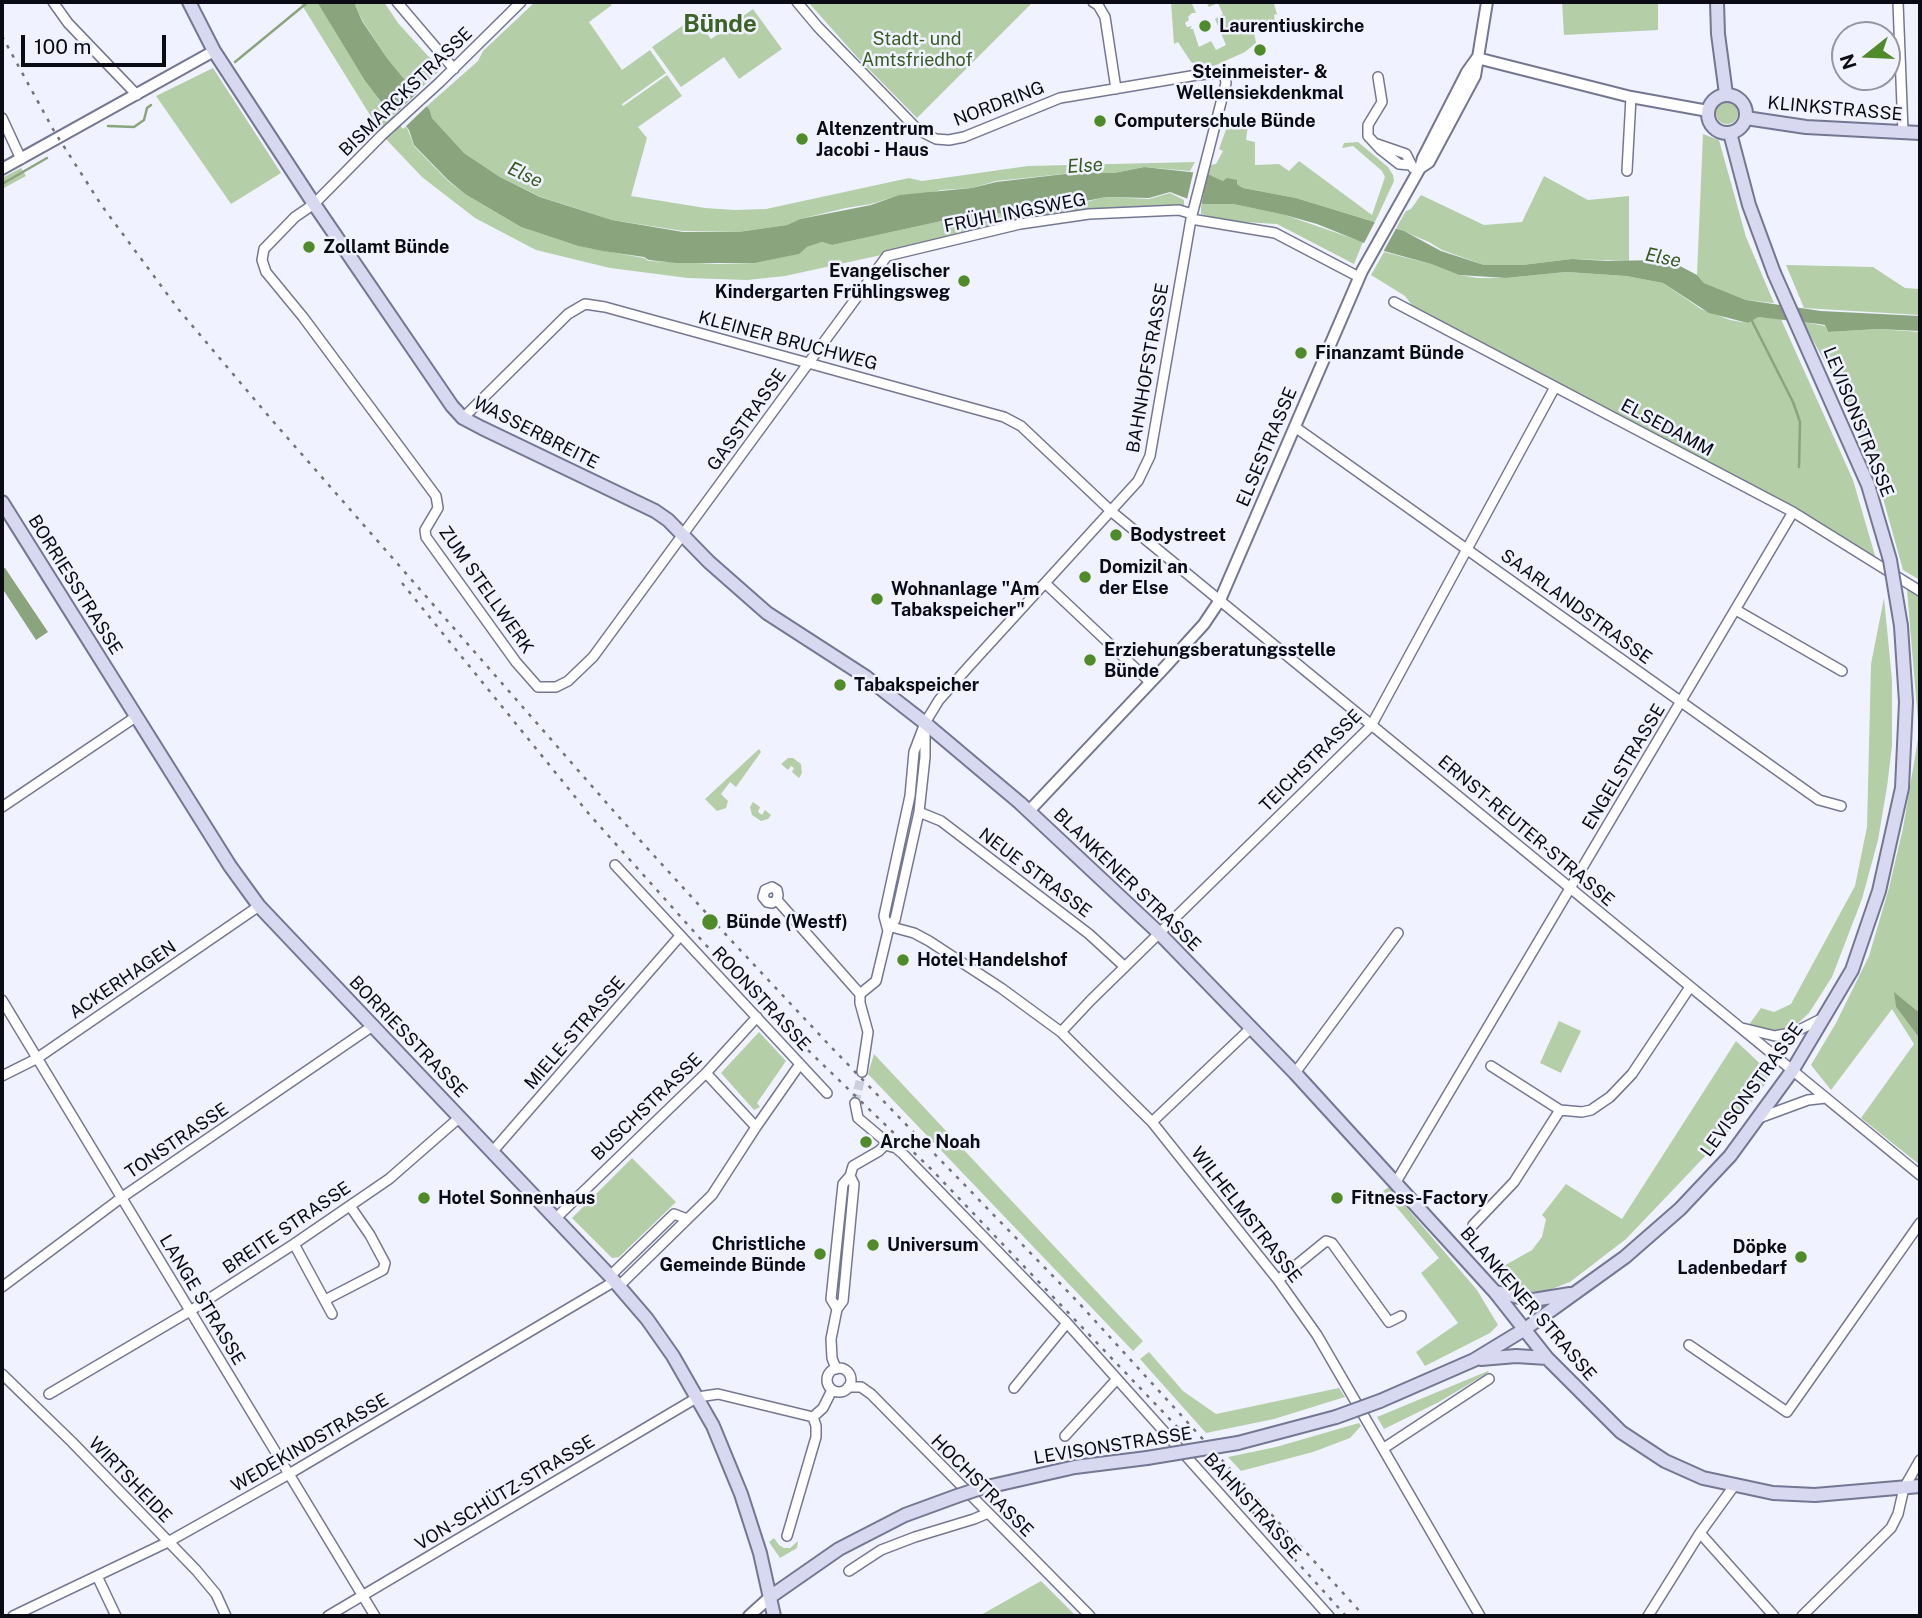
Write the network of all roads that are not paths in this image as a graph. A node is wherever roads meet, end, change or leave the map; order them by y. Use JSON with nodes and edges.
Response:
{"nodes":[{"id":1,"x":53,"y":2,"type":"edge"},
{"id":2,"x":189,"y":2,"type":"edge"},
{"id":3,"x":397,"y":2,"type":"edge"},
{"id":4,"x":520,"y":2,"type":"edge"},
{"id":5,"x":797,"y":2,"type":"edge"},
{"id":6,"x":1093,"y":2,"type":"edge"},
{"id":7,"x":1487,"y":2,"type":"edge"},
{"id":8,"x":1717,"y":2,"type":"edge"},
{"id":9,"x":1898,"y":2,"type":"edge"},
{"id":10,"x":214,"y":51,"type":"junction"},
{"id":11,"x":1478,"y":58,"type":"junction"},
{"id":12,"x":454,"y":69,"type":"junction"},
{"id":13,"x":1229,"y":74,"type":"joint"},
{"id":14,"x":1378,"y":77,"type":"dead end"},
{"id":15,"x":1116,"y":89,"type":"junction"},
{"id":16,"x":1726,"y":94,"type":"junction"},
{"id":17,"x":137,"y":95,"type":"junction"},
{"id":18,"x":1631,"y":97,"type":"junction"},
{"id":19,"x":1708,"y":111,"type":"junction"},
{"id":20,"x":2,"y":118,"type":"edge"},
{"id":21,"x":1746,"y":118,"type":"junction"},
{"id":22,"x":1903,"y":132,"type":"junction"},
{"id":23,"x":1730,"y":133,"type":"junction"},
{"id":24,"x":1920,"y":133,"type":"edge"},
{"id":25,"x":21,"y":159,"type":"junction"},
{"id":26,"x":2,"y":169,"type":"edge"},
{"id":27,"x":1416,"y":169,"type":"junction"},
{"id":28,"x":1627,"y":171,"type":"dead end"},
{"id":29,"x":314,"y":204,"type":"junction"},
{"id":30,"x":1192,"y":213,"type":"junction"},
{"id":31,"x":887,"y":257,"type":"joint"},
{"id":32,"x":1359,"y":277,"type":"junction"},
{"id":33,"x":1394,"y":302,"type":"dead end"},
{"id":34,"x":808,"y":363,"type":"junction"},
{"id":35,"x":1555,"y":387,"type":"junction"},
{"id":36,"x":463,"y":418,"type":"junction"},
{"id":37,"x":1295,"y":427,"type":"junction"},
{"id":38,"x":2,"y":502,"type":"edge"},
{"id":39,"x":1112,"y":512,"type":"junction"},
{"id":40,"x":1793,"y":512,"type":"junction"},
{"id":41,"x":682,"y":535,"type":"junction"},
{"id":42,"x":1467,"y":549,"type":"junction"},
{"id":43,"x":1045,"y":583,"type":"junction"},
{"id":44,"x":1920,"y":591,"type":"edge"},
{"id":45,"x":1220,"y":600,"type":"junction"},
{"id":46,"x":1736,"y":610,"type":"junction"},
{"id":47,"x":1842,"y":671,"type":"dead end"},
{"id":48,"x":1150,"y":682,"type":"junction"},
{"id":49,"x":1681,"y":703,"type":"junction"},
{"id":50,"x":137,"y":716,"type":"junction"},
{"id":51,"x":925,"y":723,"type":"junction"},
{"id":52,"x":1371,"y":726,"type":"junction"},
{"id":53,"x":1840,"y":806,"type":"dead end"},
{"id":54,"x":2,"y":807,"type":"edge"},
{"id":55,"x":1029,"y":811,"type":"junction"},
{"id":56,"x":919,"y":812,"type":"junction"},
{"id":57,"x":615,"y":865,"type":"dead end"},
{"id":58,"x":1570,"y":888,"type":"junction"},
{"id":59,"x":777,"y":900,"type":"dead end"},
{"id":60,"x":259,"y":906,"type":"junction"},
{"id":61,"x":888,"y":926,"type":"junction"},
{"id":62,"x":1159,"y":933,"type":"junction"},
{"id":63,"x":1398,"y":933,"type":"dead end"},
{"id":64,"x":680,"y":936,"type":"junction"},
{"id":65,"x":1125,"y":967,"type":"junction"},
{"id":66,"x":1690,"y":987,"type":"junction"},
{"id":67,"x":860,"y":994,"type":"junction"},
{"id":68,"x":2,"y":1000,"type":"edge"},
{"id":69,"x":1826,"y":1016,"type":"junction"},
{"id":70,"x":757,"y":1017,"type":"junction"},
{"id":71,"x":374,"y":1026,"type":"junction"},
{"id":72,"x":1251,"y":1028,"type":"junction"},
{"id":73,"x":1740,"y":1028,"type":"junction"},
{"id":74,"x":1061,"y":1032,"type":"junction"},
{"id":75,"x":36,"y":1059,"type":"junction"},
{"id":76,"x":800,"y":1064,"type":"junction"},
{"id":77,"x":1491,"y":1066,"type":"dead end"},
{"id":78,"x":1792,"y":1071,"type":"junction"},
{"id":79,"x":862,"y":1072,"type":"tunnel mouth"},
{"id":80,"x":706,"y":1073,"type":"junction"},
{"id":81,"x":1295,"y":1073,"type":"junction"},
{"id":82,"x":2,"y":1076,"type":"edge"},
{"id":83,"x":827,"y":1093,"type":"dead end"},
{"id":84,"x":1826,"y":1098,"type":"junction"},
{"id":85,"x":855,"y":1103,"type":"dead end"},
{"id":86,"x":1560,"y":1110,"type":"junction"},
{"id":87,"x":460,"y":1116,"type":"junction"},
{"id":88,"x":1757,"y":1119,"type":"junction"},
{"id":89,"x":1152,"y":1122,"type":"junction"},
{"id":90,"x":756,"y":1127,"type":"junction"},
{"id":91,"x":885,"y":1145,"type":"junction"},
{"id":92,"x":493,"y":1151,"type":"junction"},
{"id":93,"x":1920,"y":1175,"type":"edge"},
{"id":94,"x":1396,"y":1182,"type":"junction"},
{"id":95,"x":121,"y":1198,"type":"junction"},
{"id":96,"x":350,"y":1206,"type":"junction"},
{"id":97,"x":556,"y":1218,"type":"junction"},
{"id":98,"x":1920,"y":1223,"type":"edge"},
{"id":99,"x":1473,"y":1225,"type":"dead end"},
{"id":100,"x":294,"y":1244,"type":"junction"},
{"id":101,"x":1278,"y":1280,"type":"junction"},
{"id":102,"x":615,"y":1281,"type":"junction"},
{"id":103,"x":2,"y":1287,"type":"edge"},
{"id":104,"x":1495,"y":1292,"type":"junction"},
{"id":105,"x":1578,"y":1292,"type":"junction"},
{"id":106,"x":325,"y":1300,"type":"junction"},
{"id":107,"x":190,"y":1311,"type":"junction"},
{"id":108,"x":332,"y":1314,"type":"dead end"},
{"id":109,"x":1401,"y":1316,"type":"dead end"},
{"id":110,"x":1067,"y":1323,"type":"junction"},
{"id":111,"x":1525,"y":1329,"type":"junction"},
{"id":112,"x":1689,"y":1345,"type":"dead end"},
{"id":113,"x":1547,"y":1358,"type":"junction"},
{"id":114,"x":1474,"y":1360,"type":"junction"},
{"id":115,"x":836,"y":1369,"type":"junction"},
{"id":116,"x":2,"y":1374,"type":"edge"},
{"id":117,"x":1116,"y":1379,"type":"junction"},
{"id":118,"x":1489,"y":1379,"type":"dead end"},
{"id":119,"x":848,"y":1387,"type":"junction"},
{"id":120,"x":1014,"y":1388,"type":"dead end"},
{"id":121,"x":832,"y":1390,"type":"junction"},
{"id":122,"x":49,"y":1394,"type":"dead end"},
{"id":123,"x":698,"y":1396,"type":"junction"},
{"id":124,"x":813,"y":1418,"type":"junction"},
{"id":125,"x":1065,"y":1436,"type":"dead end"},
{"id":126,"x":1384,"y":1448,"type":"junction"},
{"id":127,"x":1920,"y":1460,"type":"edge"},
{"id":128,"x":289,"y":1474,"type":"junction"},
{"id":129,"x":1734,"y":1486,"type":"junction"},
{"id":130,"x":1920,"y":1486,"type":"edge"},
{"id":131,"x":1904,"y":1488,"type":"junction"},
{"id":132,"x":988,"y":1513,"type":"junction"},
{"id":133,"x":1700,"y":1533,"type":"junction"},
{"id":134,"x":787,"y":1536,"type":"dead end"},
{"id":135,"x":168,"y":1542,"type":"junction"},
{"id":136,"x":849,"y":1570,"type":"dead end"},
{"id":137,"x":97,"y":1576,"type":"junction"},
{"id":138,"x":363,"y":1596,"type":"junction"},
{"id":139,"x":770,"y":1597,"type":"junction"},
{"id":140,"x":13,"y":1616,"type":"edge"},
{"id":141,"x":116,"y":1616,"type":"edge"},
{"id":142,"x":226,"y":1616,"type":"edge"},
{"id":143,"x":328,"y":1616,"type":"edge"},
{"id":144,"x":375,"y":1616,"type":"edge"},
{"id":145,"x":749,"y":1616,"type":"edge"},
{"id":146,"x":774,"y":1616,"type":"edge"},
{"id":147,"x":1090,"y":1616,"type":"edge"},
{"id":148,"x":1329,"y":1616,"type":"edge"},
{"id":149,"x":1480,"y":1616,"type":"edge"},
{"id":150,"x":1648,"y":1616,"type":"edge"},
{"id":151,"x":1774,"y":1616,"type":"edge"},
{"id":152,"x":1802,"y":1616,"type":"edge"}],
"edges":[{"from":1,"to":17,"type":"street"},
{"from":2,"to":10,"type":"main road","name":"WASSERBREITE"},
{"from":3,"to":12,"type":"street"},
{"from":4,"to":12,"type":"street","name":"BISMARCKSTRASSE"},
{"from":5,"to":15,"type":"street","name":"NORDRING"},
{"from":6,"to":15,"type":"street"},
{"from":7,"to":11,"type":"street","name":"ELSESTRASSE"},
{"from":8,"to":16,"type":"main road"},
{"from":9,"to":22,"type":"street"},
{"from":10,"to":17,"type":"street"},
{"from":10,"to":29,"type":"main road","name":"WASSERBREITE"},
{"from":11,"to":18,"type":"street"},
{"from":11,"to":27,"type":"street","name":"ELSESTRASSE"},
{"from":12,"to":29,"type":"street","name":"BISMARCKSTRASSE"},
{"from":13,"to":15,"type":"street","name":"NORDRING"},
{"from":13,"to":30,"type":"street","name":"BAHNHOFSTRASSE"},
{"from":14,"to":27,"type":"street"},
{"from":16,"to":19,"type":"main road"},
{"from":16,"to":21,"type":"main road"},
{"from":17,"to":25,"type":"street"},
{"from":18,"to":19,"type":"street"},
{"from":18,"to":28,"type":"street"},
{"from":19,"to":23,"type":"main road"},
{"from":20,"to":25,"type":"street"},
{"from":21,"to":22,"type":"main road","name":"KLINKSTRASSE"},
{"from":21,"to":23,"type":"main road"},
{"from":22,"to":24,"type":"main road","name":"KLINKSTRASSE"},
{"from":23,"to":69,"type":"main road","name":"LEVISONSTRASSE","bridge":true},
{"from":25,"to":26,"type":"street"},
{"from":27,"to":32,"type":"street","name":"ELSESTRASSE"},
{"from":29,"to":36,"type":"main road","name":"WASSERBREITE"},
{"from":29,"to":41,"type":"street","name":"ZUM STELLWERK"},
{"from":30,"to":31,"type":"street","name":"FRÜHLINGSWEG"},
{"from":30,"to":32,"type":"street"},
{"from":30,"to":39,"type":"street","name":"BAHNHOFSTRASSE"},
{"from":31,"to":34,"type":"street","name":"GASSTRASSE"},
{"from":32,"to":37,"type":"street","name":"ELSESTRASSE"},
{"from":33,"to":35,"type":"street","name":"ELSEDAMM"},
{"from":34,"to":36,"type":"street","name":"KLEINER BRUCHWEG"},
{"from":34,"to":39,"type":"street","name":"KLEINER BRUCHWEG"},
{"from":34,"to":41,"type":"street","name":"GASSTRASSE"},
{"from":35,"to":40,"type":"street","name":"ELSEDAMM"},
{"from":35,"to":42,"type":"street","name":"TEICHSTRASSE"},
{"from":36,"to":41,"type":"main road","name":"WASSERBREITE"},
{"from":37,"to":42,"type":"street","name":"SAARLANDSTRASSE"},
{"from":37,"to":45,"type":"street","name":"ELSESTRASSE"},
{"from":38,"to":50,"type":"main road","name":"BORRIESSTRASSE"},
{"from":39,"to":43,"type":"street","name":"BAHNHOFSTRASSE"},
{"from":39,"to":45,"type":"street","name":"ERNST-REUTER-STRASSE"},
{"from":40,"to":44,"type":"street","name":"ELSEDAMM"},
{"from":40,"to":46,"type":"street","name":"ENGELSTRASSE"},
{"from":41,"to":51,"type":"main road","name":"WASSERBREITE"},
{"from":42,"to":49,"type":"street","name":"SAARLANDSTRASSE"},
{"from":42,"to":52,"type":"street","name":"TEICHSTRASSE"},
{"from":43,"to":48,"type":"street"},
{"from":43,"to":51,"type":"street","name":"BAHNHOFSTRASSE"},
{"from":45,"to":48,"type":"street","name":"ELSESTRASSE"},
{"from":45,"to":52,"type":"street","name":"ERNST-REUTER-STRASSE"},
{"from":46,"to":47,"type":"street"},
{"from":46,"to":49,"type":"street","name":"ENGELSTRASSE"},
{"from":48,"to":55,"type":"street","name":"ELSESTRASSE"},
{"from":49,"to":53,"type":"street","name":"SAARLANDSTRASSE"},
{"from":49,"to":58,"type":"street","name":"ENGELSTRASSE"},
{"from":50,"to":54,"type":"street"},
{"from":50,"to":60,"type":"main road","name":"BORRIESSTRASSE"},
{"from":51,"to":55,"type":"main road","name":"BLANKENER STRASSE"},
{"from":51,"to":56,"type":"street","name":"BAHNHOFSTRASSE"},
{"from":51,"to":61,"type":"street","name":"BAHNHOFSTRASSE"},
{"from":52,"to":58,"type":"street","name":"ERNST-REUTER-STRASSE"},
{"from":52,"to":62,"type":"street","name":"TEICHSTRASSE"},
{"from":55,"to":62,"type":"main road","name":"BLANKENER STRASSE"},
{"from":56,"to":61,"type":"street","name":"BAHNHOFSTRASSE"},
{"from":56,"to":65,"type":"street","name":"NEUE STRASSE"},
{"from":57,"to":64,"type":"street","name":"ROONSTRASSE"},
{"from":58,"to":66,"type":"street","name":"ERNST-REUTER-STRASSE"},
{"from":58,"to":94,"type":"street","name":"ENGELSTRASSE"},
{"from":59,"to":67,"type":"street"},
{"from":60,"to":71,"type":"main road","name":"BORRIESSTRASSE"},
{"from":60,"to":75,"type":"street","name":"ACKERHAGEN"},
{"from":61,"to":67,"type":"street","name":"BAHNHOFSTRASSE"},
{"from":61,"to":74,"type":"street","name":"WILHELMSTRASSE"},
{"from":62,"to":65,"type":"street","name":"TEICHSTRASSE"},
{"from":62,"to":72,"type":"main road","name":"BLANKENER STRASSE"},
{"from":63,"to":81,"type":"street"},
{"from":64,"to":70,"type":"street","name":"ROONSTRASSE"},
{"from":64,"to":92,"type":"street","name":"MIELE-STRASSE"},
{"from":65,"to":74,"type":"street","name":"TEICHSTRASSE"},
{"from":66,"to":73,"type":"street","name":"ERNST-REUTER-STRASSE"},
{"from":66,"to":86,"type":"street"},
{"from":67,"to":79,"type":"street"},
{"from":68,"to":75,"type":"street","name":"LANGE STRASSE"},
{"from":69,"to":73,"type":"street","name":"LEVISONSTRASSE"},
{"from":69,"to":78,"type":"main road","name":"LEVISONSTRASSE"},
{"from":70,"to":76,"type":"street","name":"ROONSTRASSE"},
{"from":70,"to":80,"type":"street","name":"BUSCHSTRASSE"},
{"from":71,"to":87,"type":"main road","name":"BORRIESSTRASSE"},
{"from":71,"to":95,"type":"street","name":"TONSTRASSE"},
{"from":72,"to":81,"type":"main road","name":"BLANKENER STRASSE"},
{"from":72,"to":89,"type":"street"},
{"from":73,"to":78,"type":"street","name":"ERNST-REUTER-STRASSE"},
{"from":74,"to":89,"type":"street","name":"WILHELMSTRASSE"},
{"from":75,"to":82,"type":"street","name":"ACKERHAGEN"},
{"from":75,"to":95,"type":"street","name":"LANGE STRASSE"},
{"from":76,"to":83,"type":"street","name":"ROONSTRASSE"},
{"from":76,"to":90,"type":"street"},
{"from":77,"to":86,"type":"street"},
{"from":78,"to":84,"type":"street","name":"ERNST-REUTER-STRASSE"},
{"from":78,"to":88,"type":"main road","name":"LEVISONSTRASSE"},
{"from":80,"to":90,"type":"street"},
{"from":80,"to":97,"type":"street","name":"BUSCHSTRASSE"},
{"from":81,"to":94,"type":"main road","name":"BLANKENER STRASSE"},
{"from":84,"to":88,"type":"street"},
{"from":84,"to":93,"type":"street","name":"ERNST-REUTER-STRASSE"},
{"from":85,"to":91,"type":"street","name":"BAHNSTRASSE"},
{"from":86,"to":99,"type":"street"},
{"from":87,"to":92,"type":"main road","name":"BORRIESSTRASSE"},
{"from":87,"to":96,"type":"street","name":"BREITE STRASSE"},
{"from":88,"to":105,"type":"main road","name":"LEVISONSTRASSE"},
{"from":89,"to":101,"type":"street","name":"WILHELMSTRASSE"},
{"from":90,"to":102,"type":"street","name":"WEDEKINDSTRASSE"},
{"from":91,"to":110,"type":"street","name":"BAHNSTRASSE"},
{"from":91,"to":115,"type":"street"},
{"from":92,"to":97,"type":"main road","name":"BORRIESSTRASSE"},
{"from":94,"to":104,"type":"main road","name":"BLANKENER STRASSE"},
{"from":95,"to":103,"type":"street","name":"TONSTRASSE"},
{"from":95,"to":107,"type":"street","name":"LANGE STRASSE"},
{"from":96,"to":100,"type":"street","name":"BREITE STRASSE"},
{"from":96,"to":106,"type":"street"},
{"from":97,"to":102,"type":"main road","name":"BORRIESSTRASSE"},
{"from":98,"to":112,"type":"street"},
{"from":100,"to":106,"type":"street"},
{"from":100,"to":107,"type":"street","name":"BREITE STRASSE"},
{"from":101,"to":109,"type":"street"},
{"from":101,"to":126,"type":"street","name":"WILHELMSTRASSE"},
{"from":102,"to":123,"type":"main road","name":"BORRIESSTRASSE"},
{"from":102,"to":128,"type":"street","name":"WEDEKINDSTRASSE"},
{"from":104,"to":105,"type":"main road","name":"LEVISONSTRASSE"},
{"from":104,"to":111,"type":"main road","name":"BLANKENER STRASSE"},
{"from":105,"to":111,"type":"main road","name":"LEVISONSTRASSE"},
{"from":106,"to":108,"type":"street"},
{"from":107,"to":122,"type":"street","name":"BREITE STRASSE"},
{"from":107,"to":128,"type":"street","name":"LANGE STRASSE"},
{"from":110,"to":117,"type":"street","name":"BAHNSTRASSE"},
{"from":110,"to":120,"type":"street"},
{"from":111,"to":113,"type":"main road","name":"BLANKENER STRASSE"},
{"from":111,"to":114,"type":"main road","name":"LEVISONSTRASSE"},
{"from":113,"to":114,"type":"main road","name":"LEVISONSTRASSE"},
{"from":113,"to":129,"type":"main road","name":"BLANKENER STRASSE"},
{"from":114,"to":139,"type":"main road","name":"LEVISONSTRASSE","bridge":true},
{"from":115,"to":119,"type":"street"},
{"from":115,"to":121,"type":"street"},
{"from":116,"to":135,"type":"street","name":"WIRTSHEIDE"},
{"from":117,"to":125,"type":"street"},
{"from":117,"to":148,"type":"street","name":"BAHNSTRASSE"},
{"from":118,"to":126,"type":"street"},
{"from":119,"to":121,"type":"street"},
{"from":119,"to":132,"type":"street","name":"HOCHSTRASSE"},
{"from":121,"to":124,"type":"street"},
{"from":123,"to":124,"type":"street"},
{"from":123,"to":138,"type":"street","name":"VON-SCHÜTZ-STRASSE"},
{"from":123,"to":139,"type":"main road","name":"BORRIESSTRASSE"},
{"from":124,"to":134,"type":"street"},
{"from":126,"to":149,"type":"street","name":"WILHELMSTRASSE"},
{"from":127,"to":131,"type":"street"},
{"from":128,"to":135,"type":"street","name":"WEDEKINDSTRASSE"},
{"from":128,"to":138,"type":"street","name":"LANGE STRASSE"},
{"from":129,"to":131,"type":"main road","name":"BLANKENER STRASSE"},
{"from":129,"to":133,"type":"street"},
{"from":130,"to":131,"type":"main road","name":"BLANKENER STRASSE"},
{"from":131,"to":152,"type":"street"},
{"from":132,"to":136,"type":"street"},
{"from":132,"to":147,"type":"street","name":"HOCHSTRASSE"},
{"from":133,"to":150,"type":"street"},
{"from":133,"to":151,"type":"street"},
{"from":135,"to":137,"type":"street","name":"WEDEKINDSTRASSE"},
{"from":135,"to":142,"type":"street","name":"WIRTSHEIDE"},
{"from":137,"to":140,"type":"street","name":"WEDEKINDSTRASSE"},
{"from":137,"to":141,"type":"street"},
{"from":138,"to":143,"type":"street","name":"VON-SCHÜTZ-STRASSE"},
{"from":138,"to":144,"type":"street","name":"LANGE STRASSE"},
{"from":139,"to":145,"type":"street"},
{"from":139,"to":146,"type":"main road","name":"BORRIESSTRASSE"}]}
